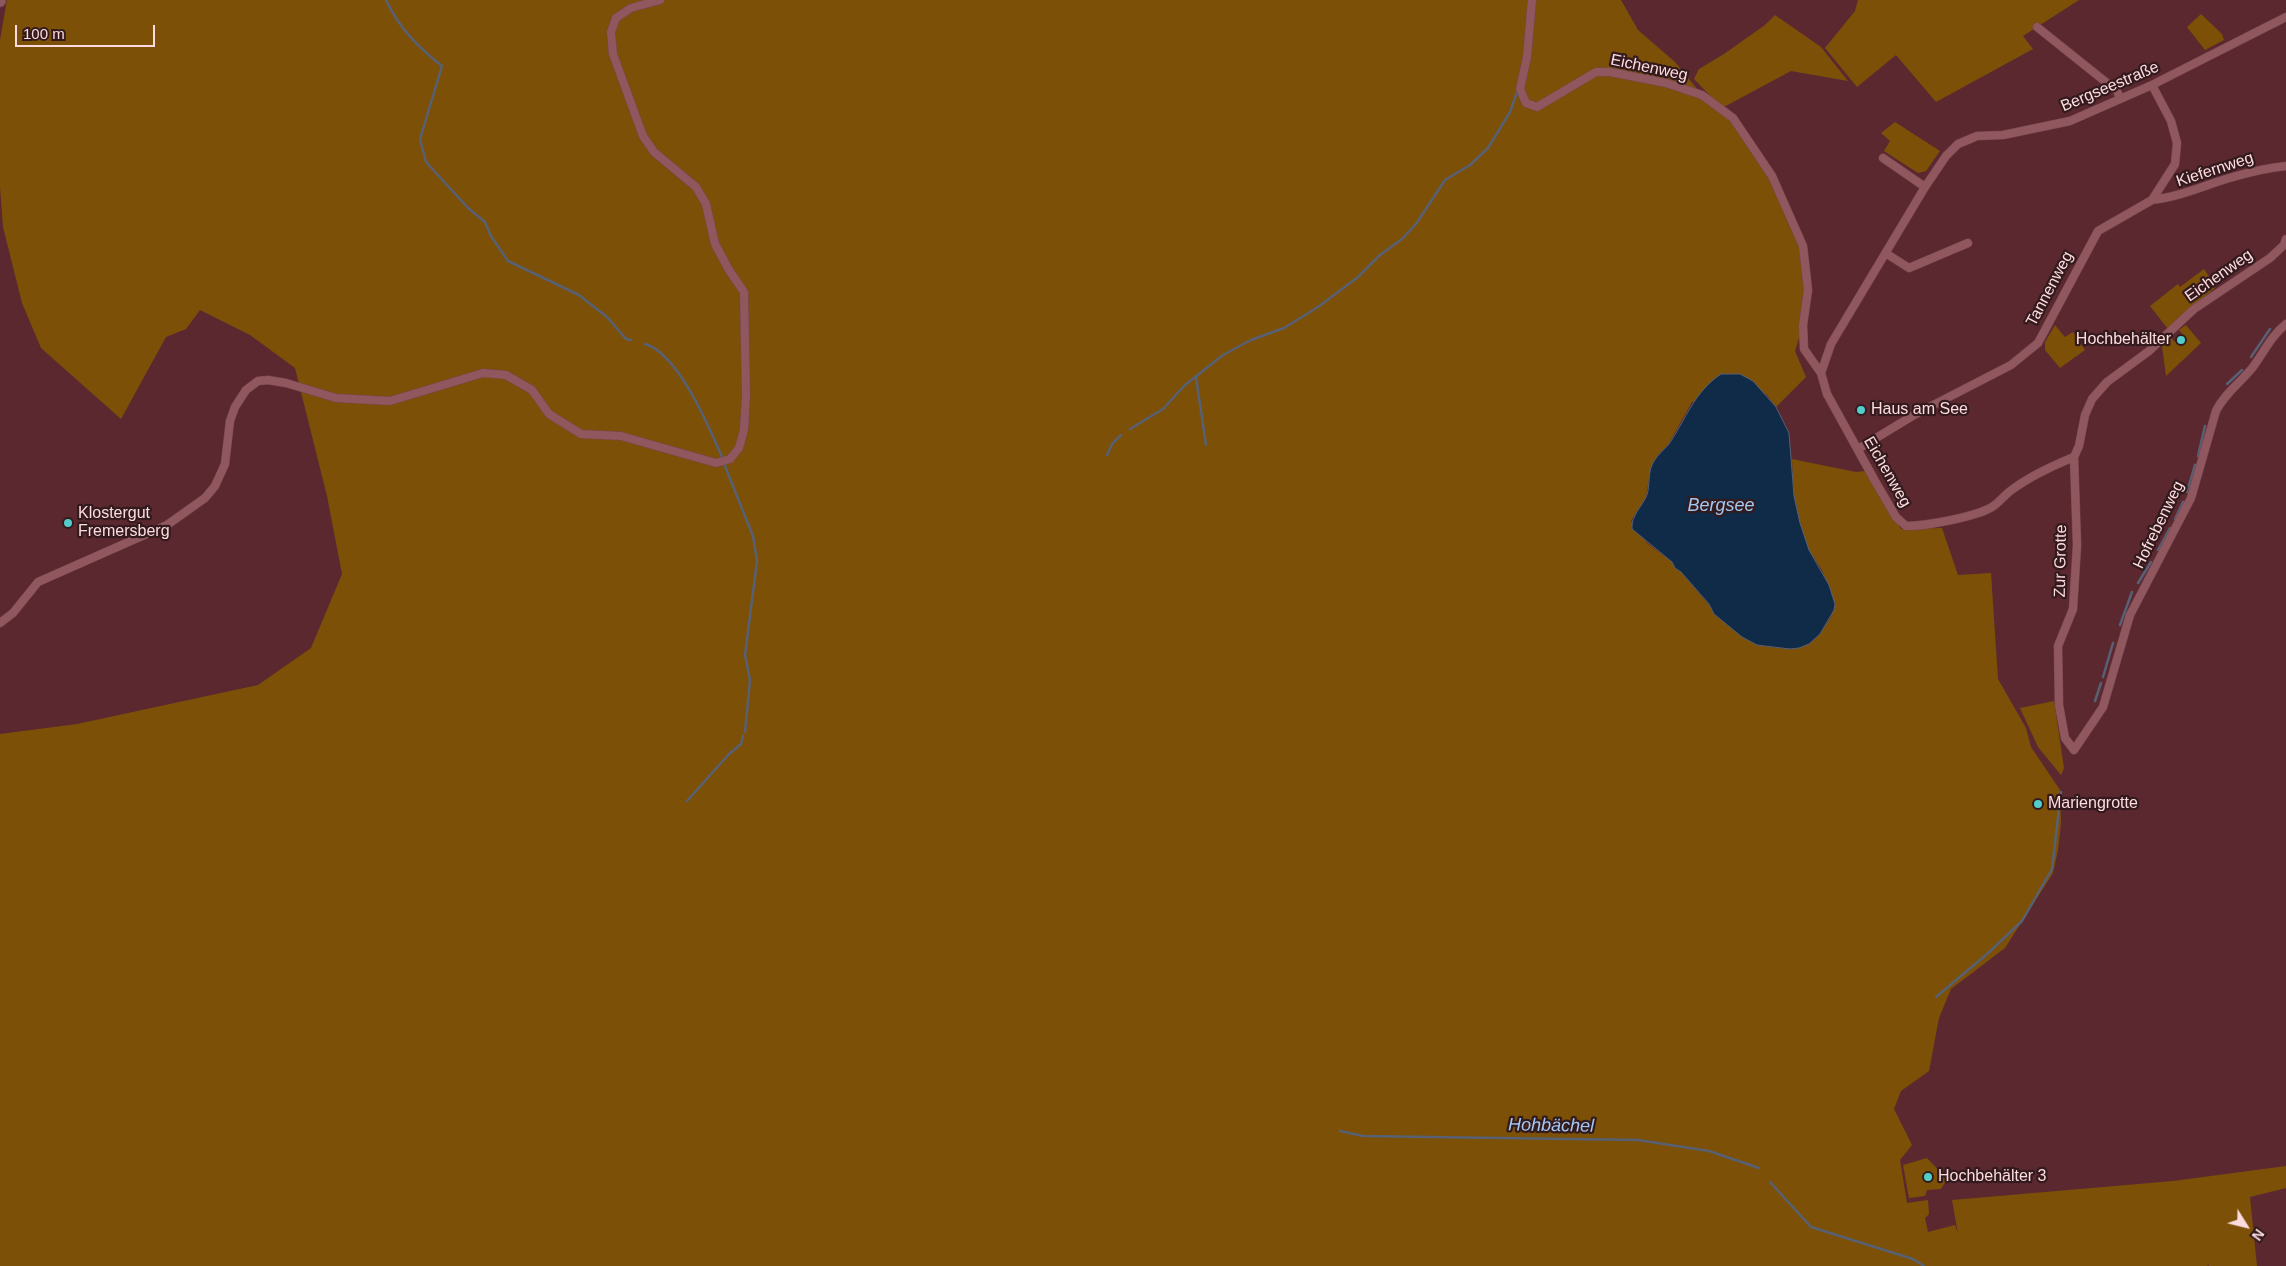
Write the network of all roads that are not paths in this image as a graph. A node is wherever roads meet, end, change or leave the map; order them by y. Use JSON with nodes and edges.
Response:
{"nodes":[{"id":1,"x":660,"y":0,"type":"edge"},
{"id":2,"x":1532,"y":0,"type":"edge"},
{"id":3,"x":2286,"y":17,"type":"edge"},
{"id":4,"x":2037,"y":27,"type":"dead end"},
{"id":5,"x":2152,"y":86,"type":"junction"},
{"id":6,"x":2120,"y":98,"type":"junction"},
{"id":7,"x":1883,"y":158,"type":"dead end"},
{"id":8,"x":2286,"y":166,"type":"edge"},
{"id":9,"x":1925,"y":187,"type":"junction"},
{"id":10,"x":2152,"y":200,"type":"junction"},
{"id":11,"x":1968,"y":243,"type":"dead end"},
{"id":12,"x":2285,"y":244,"type":"edge"},
{"id":13,"x":1887,"y":254,"type":"junction"},
{"id":14,"x":2286,"y":324,"type":"edge"},
{"id":15,"x":1821,"y":373,"type":"junction"},
{"id":16,"x":1858,"y":449,"type":"junction"},
{"id":17,"x":2074,"y":457,"type":"junction"},
{"id":18,"x":0,"y":623,"type":"edge"},
{"id":19,"x":2074,"y":750,"type":"joint"}],
"edges":[{"from":1,"to":18,"type":"street"},
{"from":2,"to":15,"type":"street","name":"Eichenweg"},
{"from":3,"to":5,"type":"street","name":"Bergseestraße"},
{"from":4,"to":6,"type":"street"},
{"from":5,"to":6,"type":"street","name":"Bergseestraße"},
{"from":5,"to":10,"type":"street","name":"Tannenweg"},
{"from":6,"to":9,"type":"street","name":"Bergseestraße"},
{"from":7,"to":9,"type":"street"},
{"from":8,"to":10,"type":"street","name":"Kiefernweg"},
{"from":9,"to":13,"type":"street","name":"Bergseestraße"},
{"from":10,"to":16,"type":"street","name":"Tannenweg"},
{"from":11,"to":13,"type":"street"},
{"from":12,"to":17,"type":"street","name":"Eichenweg"},
{"from":13,"to":15,"type":"street","name":"Bergseestraße"},
{"from":14,"to":19,"type":"street","name":"Hofrebenweg"},
{"from":15,"to":16,"type":"street","name":"Eichenweg"},
{"from":16,"to":17,"type":"street","name":"Eichenweg"},
{"from":17,"to":19,"type":"street","name":"Zur Grotte"}]}
